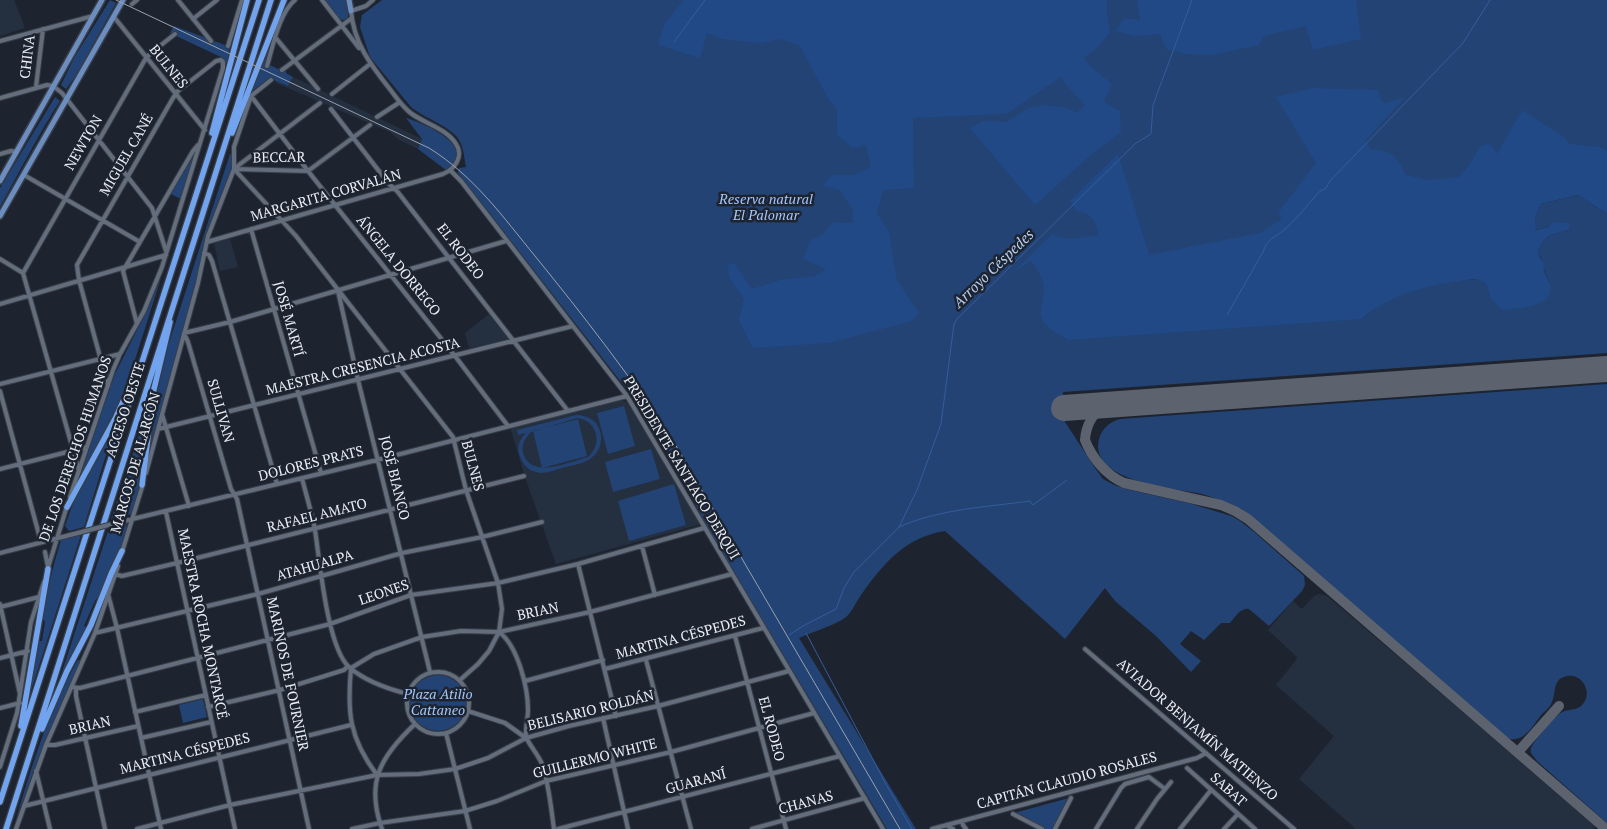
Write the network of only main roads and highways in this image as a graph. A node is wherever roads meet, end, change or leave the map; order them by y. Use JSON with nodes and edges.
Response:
{"nodes":[{"id":1,"x":102,"y":0,"type":"edge"},
{"id":2,"x":123,"y":0,"type":"edge"},
{"id":3,"x":248,"y":0,"type":"edge"},
{"id":4,"x":259,"y":0,"type":"edge"},
{"id":5,"x":271,"y":0,"type":"edge"},
{"id":6,"x":284,"y":0,"type":"edge"},
{"id":7,"x":349,"y":0,"type":"edge"},
{"id":8,"x":351,"y":11,"type":"road end"},
{"id":9,"x":207,"y":161,"type":"junction"},
{"id":10,"x":218,"y":164,"type":"junction"},
{"id":11,"x":0,"y":181,"type":"edge"},
{"id":12,"x":0,"y":216,"type":"edge"},
{"id":13,"x":180,"y":280,"type":"junction"},
{"id":14,"x":145,"y":353,"type":"junction"},
{"id":15,"x":142,"y":485,"type":"road end"},
{"id":16,"x":67,"y":507,"type":"road end"},
{"id":17,"x":122,"y":550,"type":"road end"},
{"id":18,"x":48,"y":568,"type":"road end"},
{"id":19,"x":18,"y":745,"type":"junction"},
{"id":20,"x":32,"y":748,"type":"junction"},
{"id":21,"x":0,"y":802,"type":"edge"},
{"id":22,"x":6,"y":829,"type":"edge"}],
"edges":[{"from":1,"to":11,"type":"main road"},
{"from":2,"to":12,"type":"main road"},
{"from":3,"to":9,"type":"highway"},
{"from":4,"to":9,"type":"highway","name":"ACCESO OESTE"},
{"from":5,"to":10,"type":"highway","name":"ACCESO OESTE"},
{"from":6,"to":10,"type":"highway"},
{"from":7,"to":8,"type":"main road"},
{"from":9,"to":14,"type":"highway","name":"ACCESO OESTE"},
{"from":10,"to":13,"type":"highway","name":"ACCESO OESTE"},
{"from":13,"to":15,"type":"highway"},
{"from":13,"to":20,"type":"highway","name":"ACCESO OESTE"},
{"from":14,"to":16,"type":"highway"},
{"from":14,"to":19,"type":"highway","name":"ACCESO OESTE"},
{"from":17,"to":20,"type":"highway"},
{"from":18,"to":19,"type":"highway"},
{"from":19,"to":21,"type":"highway","name":"ACCESO OESTE"},
{"from":20,"to":22,"type":"highway","name":"ACCESO OESTE"}]}
